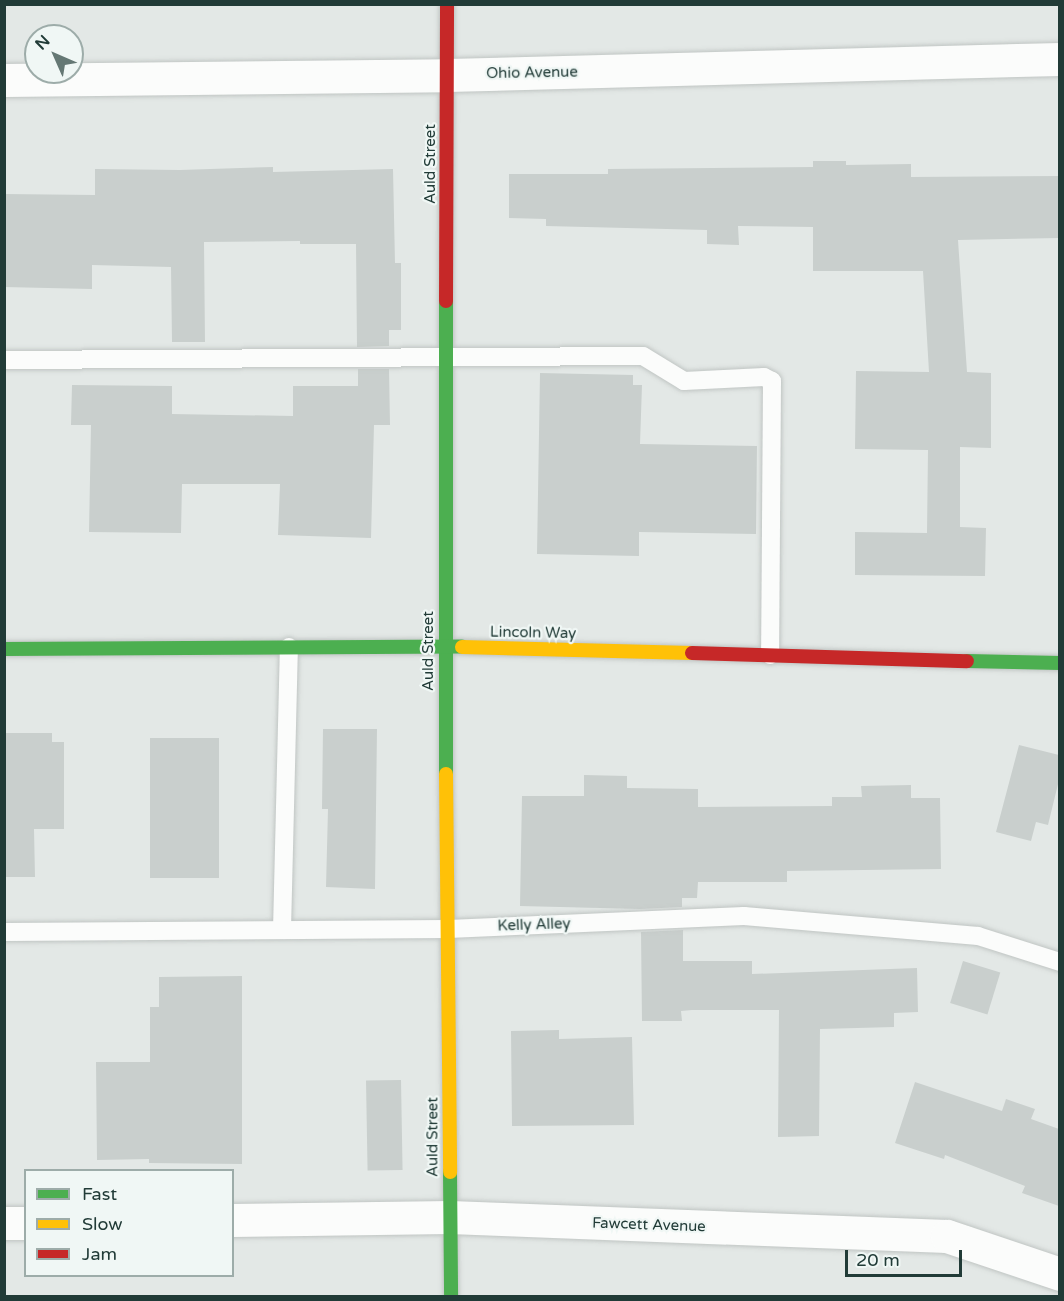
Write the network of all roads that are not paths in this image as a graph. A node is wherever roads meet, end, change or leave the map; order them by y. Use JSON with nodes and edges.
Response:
{"nodes":[{"id":1,"x":447,"y":4,"type":"edge"},
{"id":2,"x":1059,"y":59,"type":"edge"},
{"id":3,"x":447,"y":75,"type":"junction"},
{"id":4,"x":4,"y":80,"type":"edge"},
{"id":5,"x":446,"y":359,"type":"junction"},
{"id":6,"x":4,"y":360,"type":"edge"},
{"id":7,"x":289,"y":647,"type":"junction"},
{"id":8,"x":445,"y":647,"type":"junction"},
{"id":9,"x":4,"y":649,"type":"edge"},
{"id":10,"x":770,"y":656,"type":"junction"},
{"id":11,"x":1059,"y":663,"type":"edge"},
{"id":12,"x":448,"y":928,"type":"junction"},
{"id":13,"x":282,"y":930,"type":"junction"},
{"id":14,"x":4,"y":932,"type":"edge"},
{"id":15,"x":1059,"y":962,"type":"edge"},
{"id":16,"x":450,"y":1217,"type":"junction"},
{"id":17,"x":234,"y":1220,"type":"edge"},
{"id":18,"x":4,"y":1223,"type":"edge"},
{"id":19,"x":24,"y":1223,"type":"edge"},
{"id":20,"x":1059,"y":1274,"type":"edge"},
{"id":21,"x":451,"y":1296,"type":"edge"}],
"edges":[{"from":1,"to":3,"type":"street","name":"Auld Street"},
{"from":2,"to":3,"type":"street","name":"Ohio Avenue"},
{"from":3,"to":4,"type":"street","name":"Ohio Avenue"},
{"from":3,"to":5,"type":"street","name":"Auld Street"},
{"from":5,"to":6,"type":"lane"},
{"from":5,"to":8,"type":"street","name":"Auld Street"},
{"from":5,"to":10,"type":"lane"},
{"from":7,"to":8,"type":"street","name":"Lincoln Way"},
{"from":7,"to":9,"type":"street","name":"Lincoln Way"},
{"from":7,"to":13,"type":"lane"},
{"from":8,"to":10,"type":"street","name":"Lincoln Way"},
{"from":8,"to":12,"type":"street","name":"Auld Street"},
{"from":10,"to":11,"type":"street","name":"Lincoln Way"},
{"from":12,"to":13,"type":"lane","name":"Kelly Alley"},
{"from":12,"to":15,"type":"lane","name":"Kelly Alley"},
{"from":12,"to":16,"type":"street","name":"Auld Street"},
{"from":13,"to":14,"type":"lane","name":"Kelly Alley"},
{"from":16,"to":17,"type":"street","name":"Fawcett Avenue"},
{"from":16,"to":20,"type":"street","name":"Fawcett Avenue"},
{"from":16,"to":21,"type":"street","name":"Auld Street"},
{"from":18,"to":19,"type":"street"}]}
